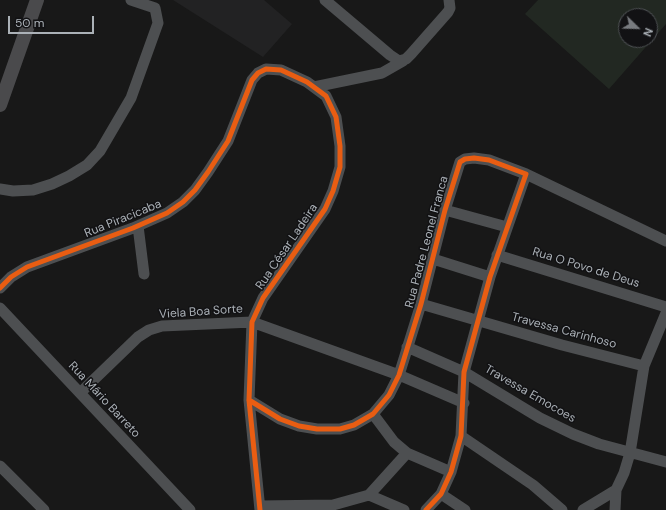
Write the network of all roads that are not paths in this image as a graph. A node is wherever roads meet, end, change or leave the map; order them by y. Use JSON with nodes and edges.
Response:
{"nodes":[{"id":1,"x":37,"y":0,"type":"edge"},
{"id":2,"x":131,"y":0,"type":"edge"},
{"id":3,"x":325,"y":0,"type":"edge"},
{"id":4,"x":449,"y":0,"type":"edge"},
{"id":5,"x":403,"y":61,"type":"junction"},
{"id":6,"x":281,"y":70,"type":"joint"},
{"id":7,"x":314,"y":87,"type":"junction"},
{"id":8,"x":1,"y":101,"type":"edge"},
{"id":9,"x":526,"y":174,"type":"junction"},
{"id":10,"x":0,"y":189,"type":"edge"},
{"id":11,"x":445,"y":210,"type":"junction"},
{"id":12,"x":138,"y":226,"type":"junction"},
{"id":13,"x":507,"y":227,"type":"junction"},
{"id":14,"x":666,"y":241,"type":"edge"},
{"id":15,"x":498,"y":255,"type":"junction"},
{"id":16,"x":434,"y":259,"type":"junction"},
{"id":17,"x":144,"y":274,"type":"dead end"},
{"id":18,"x":490,"y":277,"type":"junction"},
{"id":19,"x":0,"y":288,"type":"edge"},
{"id":20,"x":421,"y":304,"type":"junction"},
{"id":21,"x":666,"y":307,"type":"edge"},
{"id":22,"x":0,"y":308,"type":"edge"},
{"id":23,"x":666,"y":313,"type":"edge"},
{"id":24,"x":478,"y":321,"type":"junction"},
{"id":25,"x":252,"y":322,"type":"junction"},
{"id":26,"x":407,"y":347,"type":"junction"},
{"id":27,"x":644,"y":366,"type":"junction"},
{"id":28,"x":464,"y":372,"type":"junction"},
{"id":29,"x":399,"y":375,"type":"junction"},
{"id":30,"x":80,"y":394,"type":"junction"},
{"id":31,"x":249,"y":400,"type":"junction"},
{"id":32,"x":464,"y":403,"type":"junction"},
{"id":33,"x":373,"y":414,"type":"junction"},
{"id":34,"x":461,"y":436,"type":"junction"},
{"id":35,"x":407,"y":453,"type":"junction"},
{"id":36,"x":630,"y":453,"type":"junction"},
{"id":37,"x":666,"y":462,"type":"edge"},
{"id":38,"x":0,"y":466,"type":"edge"},
{"id":39,"x":452,"y":472,"type":"junction"},
{"id":40,"x":616,"y":490,"type":"junction"},
{"id":41,"x":441,"y":494,"type":"junction"},
{"id":42,"x":369,"y":496,"type":"junction"},
{"id":43,"x":260,"y":508,"type":"edge"},
{"id":44,"x":333,"y":508,"type":"edge"},
{"id":45,"x":44,"y":510,"type":"edge"},
{"id":46,"x":190,"y":510,"type":"edge"},
{"id":47,"x":404,"y":510,"type":"edge"},
{"id":48,"x":426,"y":510,"type":"edge"},
{"id":49,"x":465,"y":510,"type":"edge"},
{"id":50,"x":562,"y":510,"type":"edge"},
{"id":51,"x":583,"y":510,"type":"edge"},
{"id":52,"x":615,"y":510,"type":"edge"}],
"edges":[{"from":1,"to":8,"type":"main road"},
{"from":2,"to":10,"type":"street"},
{"from":3,"to":5,"type":"street"},
{"from":4,"to":5,"type":"street"},
{"from":5,"to":7,"type":"street"},
{"from":6,"to":7,"type":"street","name":"Rua César Ladeira"},
{"from":6,"to":12,"type":"street","name":"Rua Piracicaba"},
{"from":7,"to":25,"type":"street","name":"Rua César Ladeira"},
{"from":9,"to":11,"type":"street","name":"Rua Padre Leonel Franca"},
{"from":9,"to":13,"type":"street"},
{"from":9,"to":14,"type":"street","name":"Rua Padre Leonel Franca"},
{"from":11,"to":13,"type":"street"},
{"from":11,"to":16,"type":"street","name":"Rua Padre Leonel Franca"},
{"from":12,"to":17,"type":"street"},
{"from":12,"to":19,"type":"street","name":"Rua Piracicaba"},
{"from":13,"to":15,"type":"street"},
{"from":15,"to":18,"type":"street"},
{"from":15,"to":21,"type":"street","name":"Rua O Povo de Deus"},
{"from":16,"to":18,"type":"street"},
{"from":16,"to":20,"type":"street","name":"Rua Padre Leonel Franca"},
{"from":18,"to":24,"type":"street"},
{"from":20,"to":24,"type":"street","name":"Travessa Carinhoso"},
{"from":20,"to":26,"type":"street","name":"Rua Padre Leonel Franca"},
{"from":22,"to":30,"type":"street","name":"Rua Mário Barreto"},
{"from":23,"to":27,"type":"street"},
{"from":24,"to":27,"type":"street","name":"Travessa Carinhoso"},
{"from":24,"to":28,"type":"street"},
{"from":25,"to":29,"type":"street"},
{"from":25,"to":30,"type":"street","name":"Viela Boa Sorte"},
{"from":25,"to":31,"type":"street","name":"Rua César Ladeira"},
{"from":26,"to":28,"type":"street","name":"Travessa Emocoes"},
{"from":26,"to":29,"type":"street","name":"Rua Padre Leonel Franca"},
{"from":27,"to":36,"type":"street"},
{"from":28,"to":32,"type":"street"},
{"from":28,"to":36,"type":"street","name":"Travessa Emocoes"},
{"from":29,"to":32,"type":"street"},
{"from":29,"to":33,"type":"street","name":"Rua Padre Leonel Franca"},
{"from":30,"to":46,"type":"street","name":"Rua Mário Barreto"},
{"from":31,"to":33,"type":"street","name":"Rua Padre Leonel Franca"},
{"from":31,"to":43,"type":"street","name":"Rua César Ladeira"},
{"from":32,"to":34,"type":"street"},
{"from":33,"to":35,"type":"street"},
{"from":34,"to":39,"type":"street"},
{"from":34,"to":50,"type":"street"},
{"from":35,"to":39,"type":"street"},
{"from":35,"to":42,"type":"street"},
{"from":36,"to":37,"type":"street","name":"Travessa Emocoes"},
{"from":36,"to":40,"type":"street"},
{"from":38,"to":45,"type":"street"},
{"from":39,"to":41,"type":"street"},
{"from":40,"to":51,"type":"street"},
{"from":40,"to":52,"type":"street"},
{"from":41,"to":48,"type":"street"},
{"from":41,"to":49,"type":"street"},
{"from":42,"to":44,"type":"street"},
{"from":42,"to":47,"type":"street"},
{"from":43,"to":44,"type":"street"}]}
